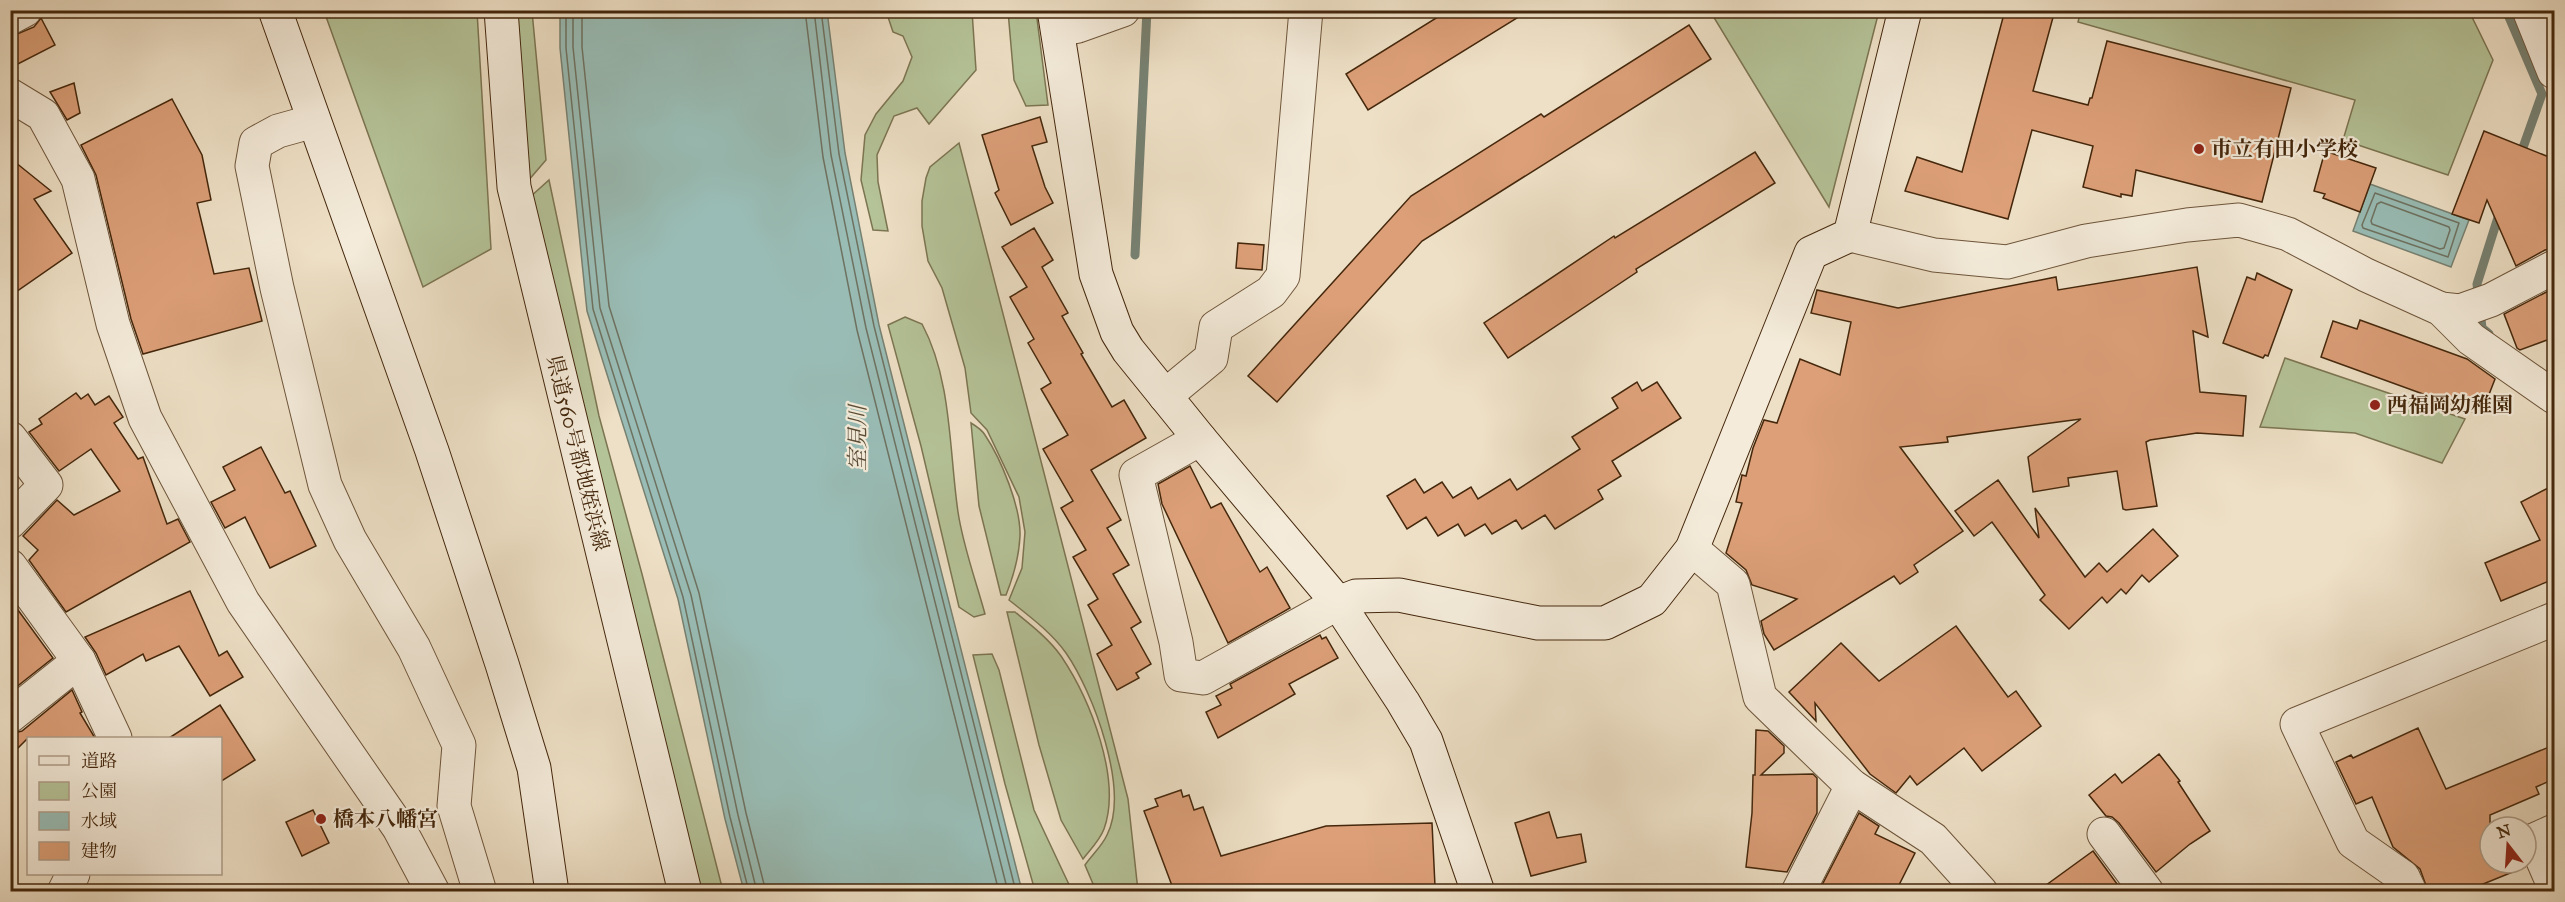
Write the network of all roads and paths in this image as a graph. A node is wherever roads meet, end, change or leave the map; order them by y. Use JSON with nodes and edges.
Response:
{"nodes":[{"id":1,"x":25,"y":10,"type":"edge"},
{"id":2,"x":275,"y":10,"type":"edge"},
{"id":3,"x":501,"y":10,"type":"edge"},
{"id":4,"x":1123,"y":10,"type":"edge"},
{"id":5,"x":1306,"y":10,"type":"edge"},
{"id":6,"x":1905,"y":10,"type":"edge"},
{"id":7,"x":2529,"y":10,"type":"edge"},
{"id":8,"x":10,"y":18,"type":"edge"},
{"id":9,"x":1056,"y":20,"type":"edge"},
{"id":10,"x":2554,"y":72,"type":"edge"},
{"id":11,"x":10,"y":95,"type":"edge"},
{"id":12,"x":314,"y":121,"type":"junction"},
{"id":13,"x":1850,"y":235,"type":"junction"},
{"id":14,"x":2554,"y":267,"type":"edge"},
{"id":15,"x":2451,"y":310,"type":"junction"},
{"id":16,"x":1165,"y":396,"type":"junction"},
{"id":17,"x":2554,"y":397,"type":"edge"},
{"id":18,"x":10,"y":438,"type":"edge"},
{"id":19,"x":1200,"y":439,"type":"junction"},
{"id":20,"x":10,"y":522,"type":"edge"},
{"id":21,"x":1692,"y":549,"type":"junction"},
{"id":22,"x":10,"y":566,"type":"edge"},
{"id":23,"x":1338,"y":603,"type":"junction"},
{"id":24,"x":2554,"y":619,"type":"edge"},
{"id":25,"x":79,"y":661,"type":"junction"},
{"id":26,"x":10,"y":716,"type":"edge"},
{"id":27,"x":115,"y":737,"type":"edge"},
{"id":28,"x":1852,"y":786,"type":"junction"},
{"id":29,"x":2554,"y":831,"type":"edge"},
{"id":30,"x":2104,"y":834,"type":"dead end"},
{"id":31,"x":72,"y":875,"type":"edge"},
{"id":32,"x":1951,"y":878,"type":"edge"},
{"id":33,"x":2554,"y":887,"type":"edge"},
{"id":34,"x":64,"y":891,"type":"edge"},
{"id":35,"x":433,"y":891,"type":"edge"},
{"id":36,"x":480,"y":891,"type":"edge"},
{"id":37,"x":552,"y":891,"type":"edge"},
{"id":38,"x":685,"y":891,"type":"edge"},
{"id":39,"x":1478,"y":891,"type":"edge"},
{"id":40,"x":1798,"y":891,"type":"edge"},
{"id":41,"x":1981,"y":891,"type":"edge"},
{"id":42,"x":2147,"y":891,"type":"edge"},
{"id":43,"x":2410,"y":891,"type":"edge"},
{"id":44,"x":2545,"y":891,"type":"edge"}],
"edges":[{"from":1,"to":8,"type":"street"},
{"from":2,"to":12,"type":"street"},
{"from":3,"to":38,"type":"street","name":"県道560号都地姪浜線"},
{"from":4,"to":9,"type":"street"},
{"from":5,"to":16,"type":"street"},
{"from":6,"to":13,"type":"street"},
{"from":7,"to":10,"type":"street"},
{"from":9,"to":16,"type":"street"},
{"from":11,"to":35,"type":"street"},
{"from":12,"to":36,"type":"street"},
{"from":12,"to":37,"type":"street"},
{"from":13,"to":15,"type":"street"},
{"from":13,"to":21,"type":"street"},
{"from":14,"to":15,"type":"street"},
{"from":15,"to":17,"type":"street"},
{"from":16,"to":19,"type":"street"},
{"from":18,"to":20,"type":"street"},
{"from":19,"to":23,"type":"street"},
{"from":19,"to":23,"type":"street"},
{"from":21,"to":23,"type":"street"},
{"from":21,"to":28,"type":"street"},
{"from":22,"to":25,"type":"street"},
{"from":23,"to":39,"type":"street"},
{"from":24,"to":43,"type":"street"},
{"from":25,"to":26,"type":"street"},
{"from":25,"to":27,"type":"street"},
{"from":28,"to":32,"type":"street"},
{"from":28,"to":40,"type":"street"},
{"from":29,"to":33,"type":"street"},
{"from":30,"to":42,"type":"street"},
{"from":31,"to":34,"type":"street"},
{"from":32,"to":41,"type":"street"},
{"from":33,"to":44,"type":"street"}]}
